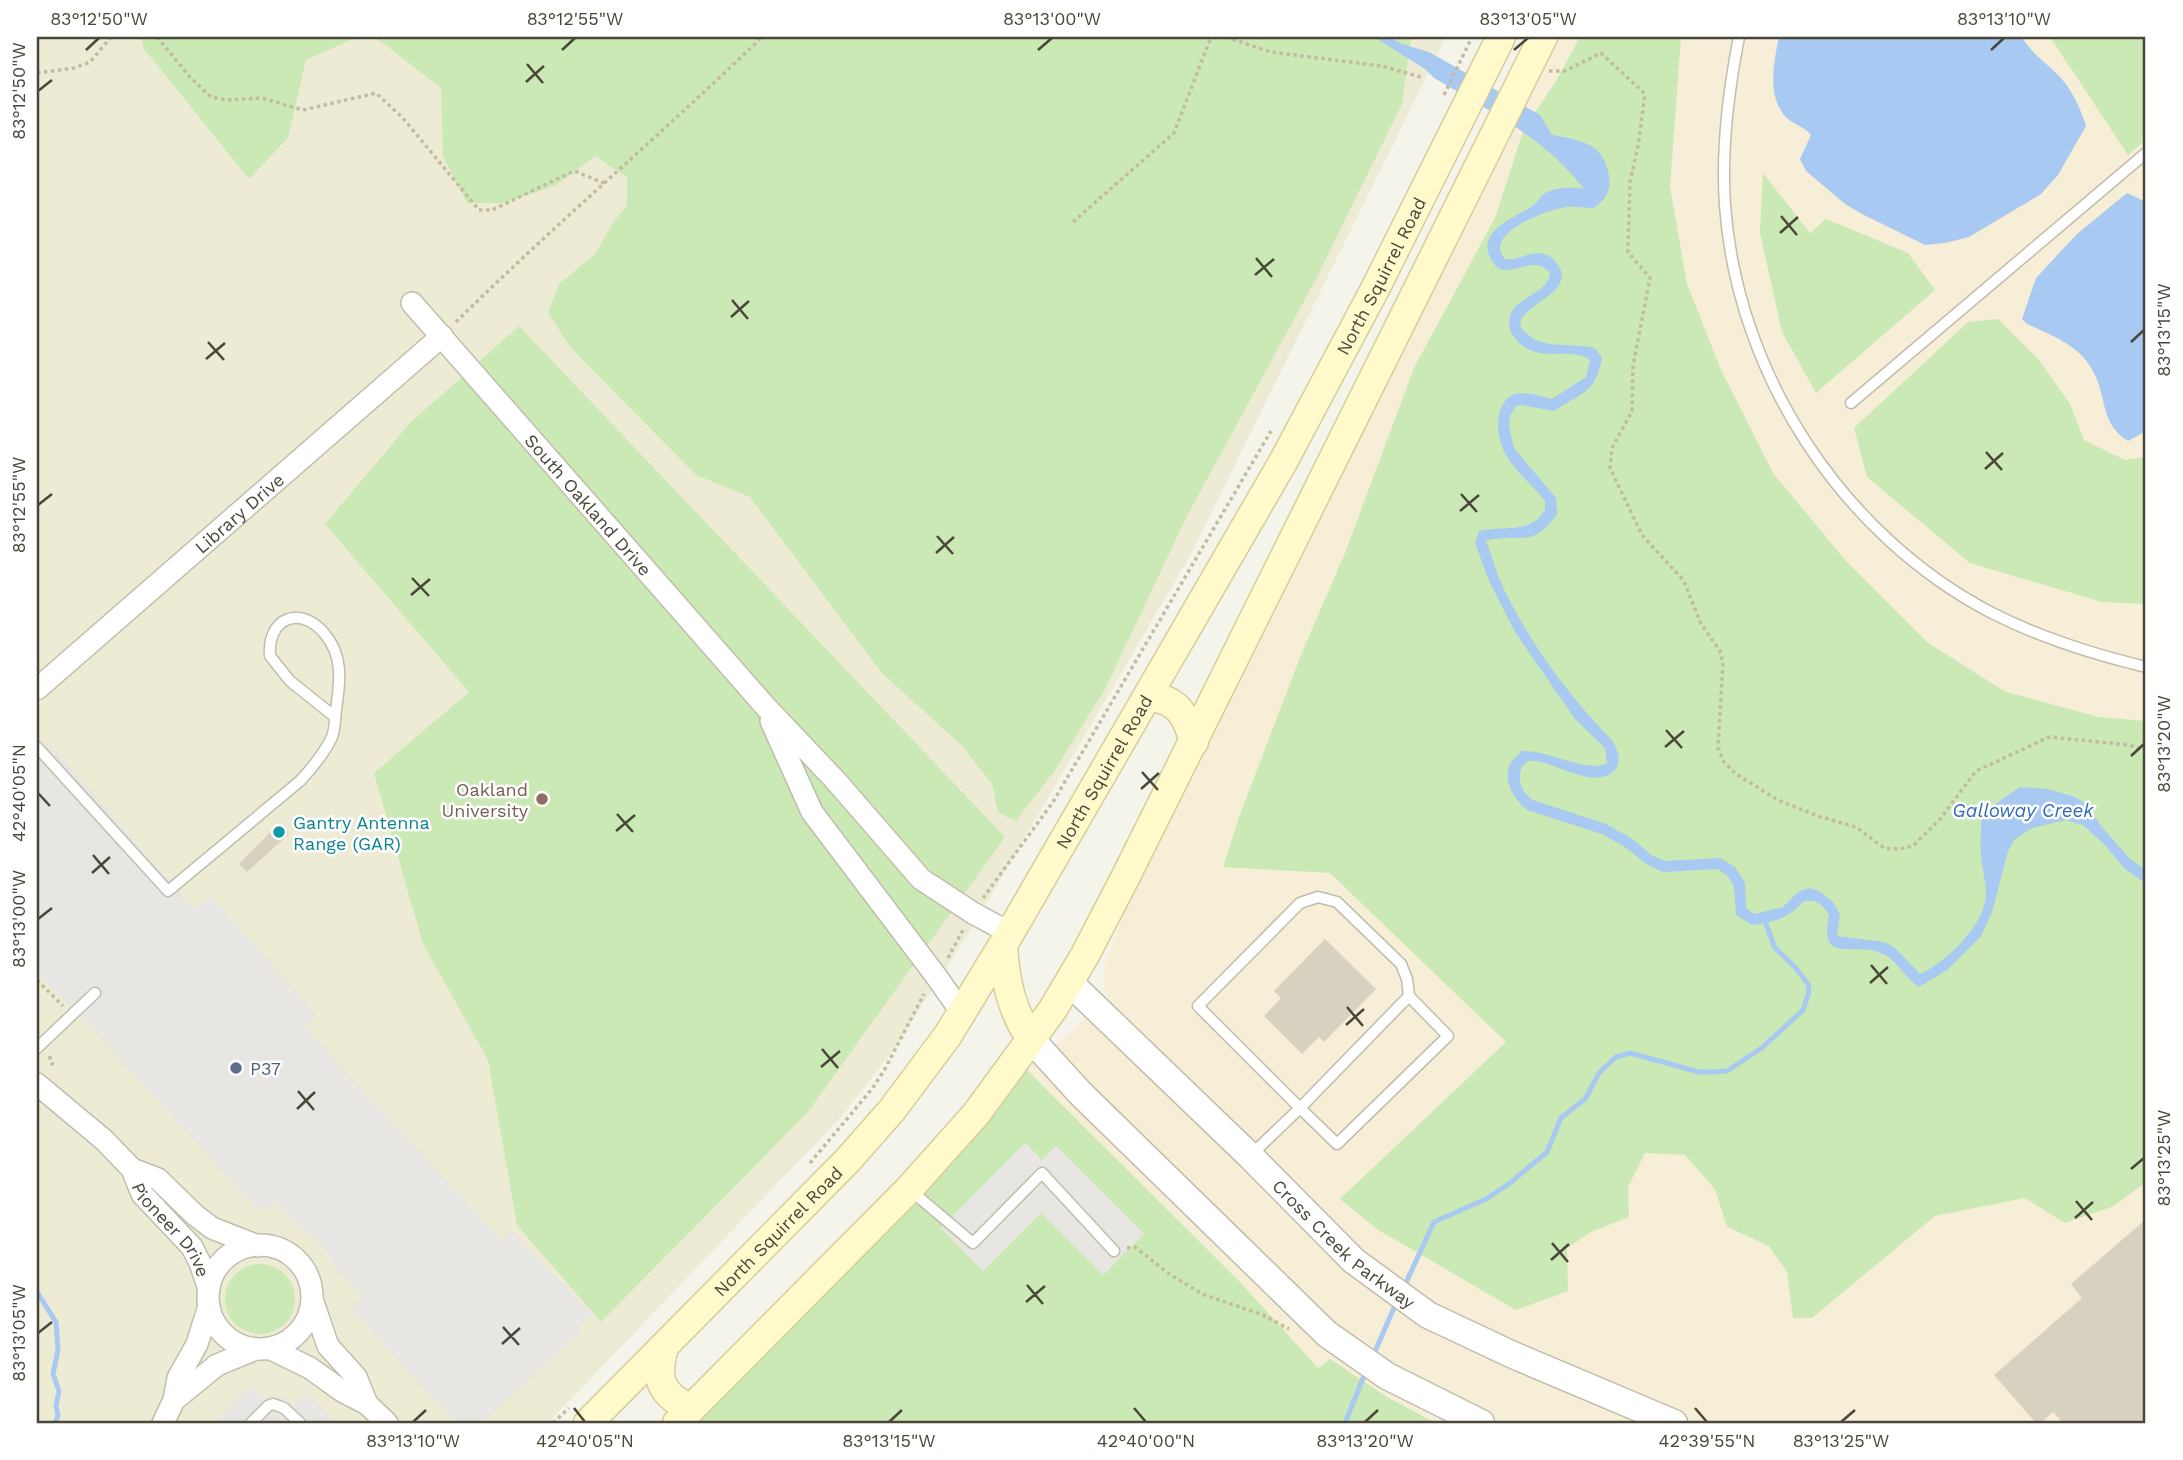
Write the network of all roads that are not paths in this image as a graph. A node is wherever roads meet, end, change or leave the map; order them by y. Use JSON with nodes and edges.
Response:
{"nodes":[{"id":1,"x":1501,"y":37,"type":"edge"},
{"id":2,"x":1738,"y":37,"type":"edge"},
{"id":3,"x":1538,"y":45,"type":"edge"},
{"id":4,"x":2146,"y":153,"type":"edge"},
{"id":5,"x":412,"y":303,"type":"dead end"},
{"id":6,"x":442,"y":336,"type":"junction"},
{"id":7,"x":1851,"y":403,"type":"dead end"},
{"id":8,"x":2146,"y":667,"type":"edge"},
{"id":9,"x":37,"y":688,"type":"edge"},
{"id":10,"x":1148,"y":696,"type":"junction"},
{"id":11,"x":765,"y":706,"type":"junction"},
{"id":12,"x":335,"y":717,"type":"junction"},
{"id":13,"x":1194,"y":742,"type":"junction"},
{"id":14,"x":37,"y":747,"type":"edge"},
{"id":15,"x":1007,"y":939,"type":"junction"},
{"id":16,"x":1069,"y":982,"type":"junction"},
{"id":17,"x":95,"y":993,"type":"dead end"},
{"id":18,"x":1409,"y":996,"type":"junction"},
{"id":19,"x":962,"y":1013,"type":"junction"},
{"id":20,"x":1031,"y":1039,"type":"junction"},
{"id":21,"x":37,"y":1048,"type":"edge"},
{"id":22,"x":37,"y":1084,"type":"edge"},
{"id":23,"x":1300,"y":1108,"type":"junction"},
{"id":24,"x":1250,"y":1156,"type":"junction"},
{"id":25,"x":132,"y":1169,"type":"junction"},
{"id":26,"x":909,"y":1189,"type":"junction"},
{"id":27,"x":257,"y":1246,"type":"junction"},
{"id":28,"x":1114,"y":1251,"type":"road end"},
{"id":29,"x":209,"y":1298,"type":"junction"},
{"id":30,"x":312,"y":1299,"type":"junction"},
{"id":31,"x":664,"y":1347,"type":"junction"},
{"id":32,"x":262,"y":1349,"type":"junction"},
{"id":33,"x":174,"y":1399,"type":"junction"},
{"id":34,"x":367,"y":1404,"type":"junction"},
{"id":35,"x":683,"y":1416,"type":"edge"},
{"id":36,"x":163,"y":1423,"type":"edge"},
{"id":37,"x":251,"y":1423,"type":"edge"},
{"id":38,"x":300,"y":1423,"type":"edge"},
{"id":39,"x":387,"y":1423,"type":"edge"},
{"id":40,"x":588,"y":1423,"type":"edge"},
{"id":41,"x":1481,"y":1423,"type":"edge"},
{"id":42,"x":1674,"y":1423,"type":"edge"}],
"edges":[{"from":1,"to":10,"type":"main road","name":"North Squirrel Road"},
{"from":2,"to":8,"type":"lane"},
{"from":3,"to":13,"type":"main road"},
{"from":4,"to":7,"type":"lane"},
{"from":5,"to":6,"type":"street","name":"South Oakland Drive"},
{"from":6,"to":9,"type":"street","name":"Library Drive"},
{"from":6,"to":11,"type":"street","name":"South Oakland Drive"},
{"from":10,"to":13,"type":"main road"},
{"from":10,"to":15,"type":"main road","name":"North Squirrel Road"},
{"from":11,"to":15,"type":"street","name":"South Oakland Drive"},
{"from":11,"to":19,"type":"street","name":"South Oakland Drive"},
{"from":12,"to":12,"type":"lane"},
{"from":12,"to":14,"type":"lane"},
{"from":13,"to":16,"type":"main road"},
{"from":15,"to":19,"type":"main road","name":"North Squirrel Road"},
{"from":15,"to":20,"type":"main road"},
{"from":16,"to":20,"type":"main road"},
{"from":16,"to":24,"type":"street","name":"Cross Creek Parkway"},
{"from":17,"to":21,"type":"lane"},
{"from":18,"to":23,"type":"lane"},
{"from":18,"to":23,"type":"lane"},
{"from":18,"to":23,"type":"lane"},
{"from":19,"to":31,"type":"main road","name":"North Squirrel Road"},
{"from":20,"to":26,"type":"main road"},
{"from":20,"to":41,"type":"street"},
{"from":22,"to":25,"type":"street","name":"Pioneer Drive"},
{"from":23,"to":24,"type":"lane"},
{"from":24,"to":42,"type":"street","name":"Cross Creek Parkway"},
{"from":25,"to":27,"type":"street","name":"Pioneer Drive"},
{"from":25,"to":29,"type":"street","name":"Pioneer Drive"},
{"from":26,"to":28,"type":"lane"},
{"from":26,"to":35,"type":"main road"},
{"from":27,"to":29,"type":"street"},
{"from":27,"to":30,"type":"street"},
{"from":29,"to":32,"type":"street"},
{"from":29,"to":33,"type":"street"},
{"from":30,"to":32,"type":"street"},
{"from":30,"to":34,"type":"street"},
{"from":31,"to":35,"type":"main road"},
{"from":31,"to":40,"type":"main road","name":"North Squirrel Road"},
{"from":32,"to":33,"type":"street"},
{"from":32,"to":34,"type":"street"},
{"from":33,"to":36,"type":"street"},
{"from":34,"to":39,"type":"street"},
{"from":37,"to":38,"type":"lane"}]}
